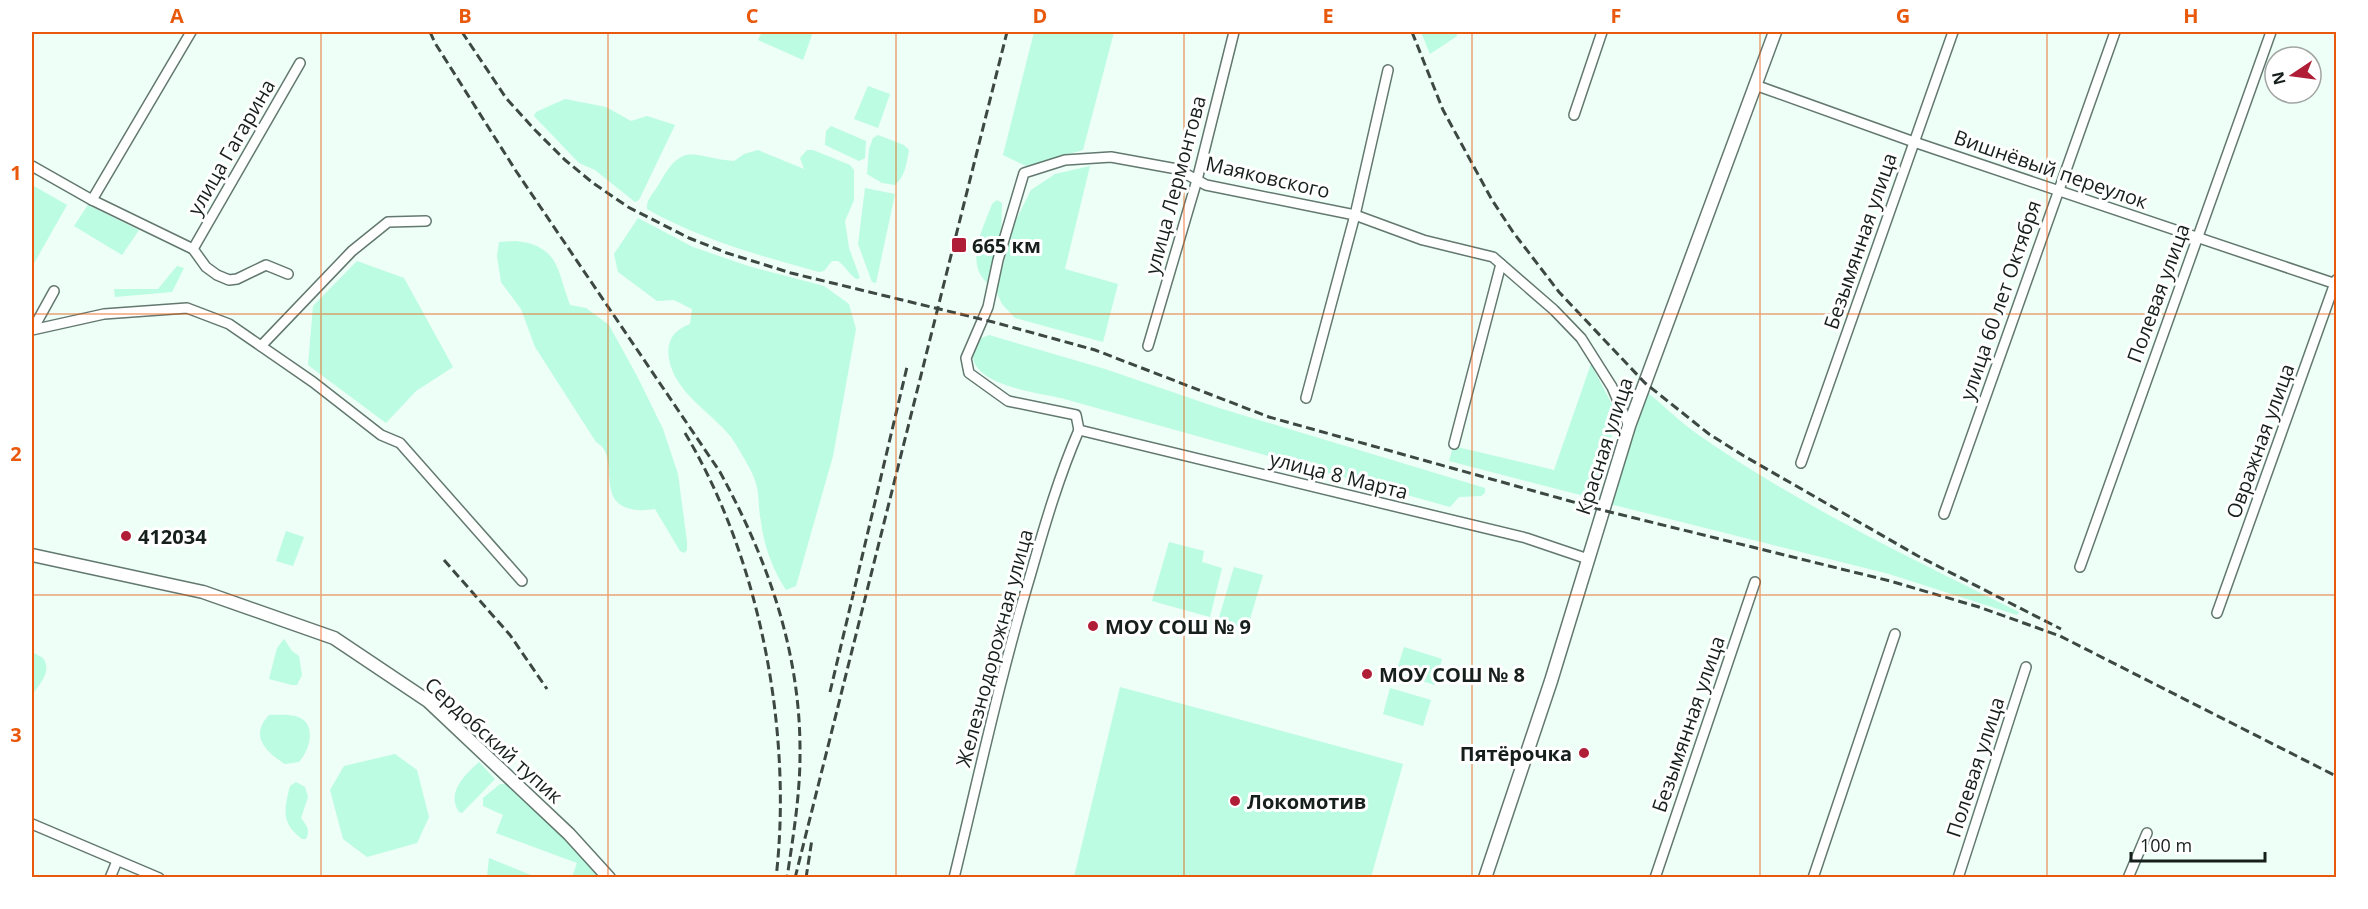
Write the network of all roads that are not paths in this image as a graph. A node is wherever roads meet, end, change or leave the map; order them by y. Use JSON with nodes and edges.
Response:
{"nodes":[{"id":1,"x":191,"y":32,"type":"edge"},
{"id":2,"x":1234,"y":32,"type":"edge"},
{"id":3,"x":1602,"y":32,"type":"edge"},
{"id":4,"x":1775,"y":32,"type":"edge"},
{"id":5,"x":1953,"y":32,"type":"edge"},
{"id":6,"x":2115,"y":32,"type":"edge"},
{"id":7,"x":2271,"y":32,"type":"edge"},
{"id":8,"x":300,"y":63,"type":"dead end"},
{"id":9,"x":1388,"y":70,"type":"dead end"},
{"id":10,"x":1755,"y":85,"type":"junction"},
{"id":11,"x":1574,"y":115,"type":"dead end"},
{"id":12,"x":1914,"y":142,"type":"junction"},
{"id":13,"x":32,"y":166,"type":"edge"},
{"id":14,"x":1197,"y":180,"type":"junction"},
{"id":15,"x":2058,"y":190,"type":"junction"},
{"id":16,"x":92,"y":200,"type":"junction"},
{"id":17,"x":1355,"y":215,"type":"junction"},
{"id":18,"x":426,"y":221,"type":"dead end"},
{"id":19,"x":2197,"y":237,"type":"junction"},
{"id":20,"x":193,"y":249,"type":"junction"},
{"id":21,"x":1501,"y":264,"type":"junction"},
{"id":22,"x":288,"y":274,"type":"dead end"},
{"id":23,"x":2336,"y":283,"type":"edge"},
{"id":24,"x":54,"y":291,"type":"dead end"},
{"id":25,"x":32,"y":329,"type":"edge"},
{"id":26,"x":261,"y":346,"type":"junction"},
{"id":27,"x":1148,"y":346,"type":"dead end"},
{"id":28,"x":1306,"y":398,"type":"dead end"},
{"id":29,"x":1629,"y":426,"type":"junction"},
{"id":30,"x":1079,"y":430,"type":"junction"},
{"id":31,"x":1454,"y":444,"type":"dead end"},
{"id":32,"x":1801,"y":463,"type":"dead end"},
{"id":33,"x":1944,"y":514,"type":"dead end"},
{"id":34,"x":32,"y":555,"type":"edge"},
{"id":35,"x":1588,"y":559,"type":"junction"},
{"id":36,"x":2080,"y":567,"type":"dead end"},
{"id":37,"x":522,"y":581,"type":"dead end"},
{"id":38,"x":1755,"y":582,"type":"dead end"},
{"id":39,"x":2217,"y":613,"type":"dead end"},
{"id":40,"x":1895,"y":634,"type":"dead end"},
{"id":41,"x":2026,"y":667,"type":"dead end"},
{"id":42,"x":32,"y":824,"type":"edge"},
{"id":43,"x":2147,"y":832,"type":"dead end"},
{"id":44,"x":117,"y":861,"type":"junction"},
{"id":45,"x":111,"y":878,"type":"edge"},
{"id":46,"x":159,"y":878,"type":"edge"},
{"id":47,"x":609,"y":878,"type":"edge"},
{"id":48,"x":954,"y":878,"type":"edge"},
{"id":49,"x":1485,"y":878,"type":"edge"},
{"id":50,"x":1655,"y":878,"type":"edge"},
{"id":51,"x":1813,"y":878,"type":"edge"},
{"id":52,"x":1958,"y":878,"type":"edge"},
{"id":53,"x":2128,"y":878,"type":"edge"}],
"edges":[{"from":1,"to":16,"type":"street"},
{"from":2,"to":14,"type":"street","name":"улица Лермонтова"},
{"from":3,"to":11,"type":"street"},
{"from":4,"to":10,"type":"street","name":"Красная улица"},
{"from":5,"to":12,"type":"street","name":"Безымянная улица"},
{"from":6,"to":15,"type":"street","name":"улица 60 лет Октября"},
{"from":7,"to":19,"type":"street","name":"Полевая улица"},
{"from":8,"to":20,"type":"street","name":"улица Гагарина"},
{"from":9,"to":17,"type":"street"},
{"from":10,"to":12,"type":"street","name":"Вишнёвый переулок"},
{"from":10,"to":29,"type":"street","name":"Красная улица"},
{"from":12,"to":15,"type":"street","name":"Вишнёвый переулок"},
{"from":12,"to":32,"type":"street","name":"Безымянная улица"},
{"from":13,"to":16,"type":"street"},
{"from":14,"to":17,"type":"street","name":"Маяковского"},
{"from":14,"to":27,"type":"street","name":"улица Лермонтова"},
{"from":14,"to":30,"type":"street","name":"Маяковского"},
{"from":15,"to":19,"type":"street","name":"Вишнёвый переулок"},
{"from":15,"to":33,"type":"street","name":"улица 60 лет Октября"},
{"from":16,"to":20,"type":"street"},
{"from":17,"to":21,"type":"street","name":"Маяковского"},
{"from":17,"to":28,"type":"street"},
{"from":18,"to":26,"type":"street"},
{"from":19,"to":23,"type":"street","name":"Вишнёвый переулок"},
{"from":19,"to":36,"type":"street","name":"Полевая улица"},
{"from":20,"to":22,"type":"street"},
{"from":21,"to":29,"type":"street","name":"Маяковского"},
{"from":21,"to":31,"type":"street"},
{"from":23,"to":39,"type":"street","name":"Овражная улица"},
{"from":24,"to":25,"type":"street"},
{"from":25,"to":26,"type":"street"},
{"from":26,"to":37,"type":"street"},
{"from":29,"to":35,"type":"street","name":"Красная улица"},
{"from":30,"to":35,"type":"street","name":"улица 8 Марта"},
{"from":30,"to":48,"type":"street","name":"Железнодорожная улица"},
{"from":34,"to":47,"type":"street","name":"Сердобский тупик"},
{"from":35,"to":49,"type":"street","name":"Красная улица"},
{"from":38,"to":50,"type":"street","name":"Безымянная улица"},
{"from":40,"to":51,"type":"street"},
{"from":41,"to":52,"type":"street","name":"Полевая улица"},
{"from":42,"to":44,"type":"street"},
{"from":43,"to":53,"type":"street"},
{"from":44,"to":45,"type":"street"},
{"from":44,"to":46,"type":"street"}]}
